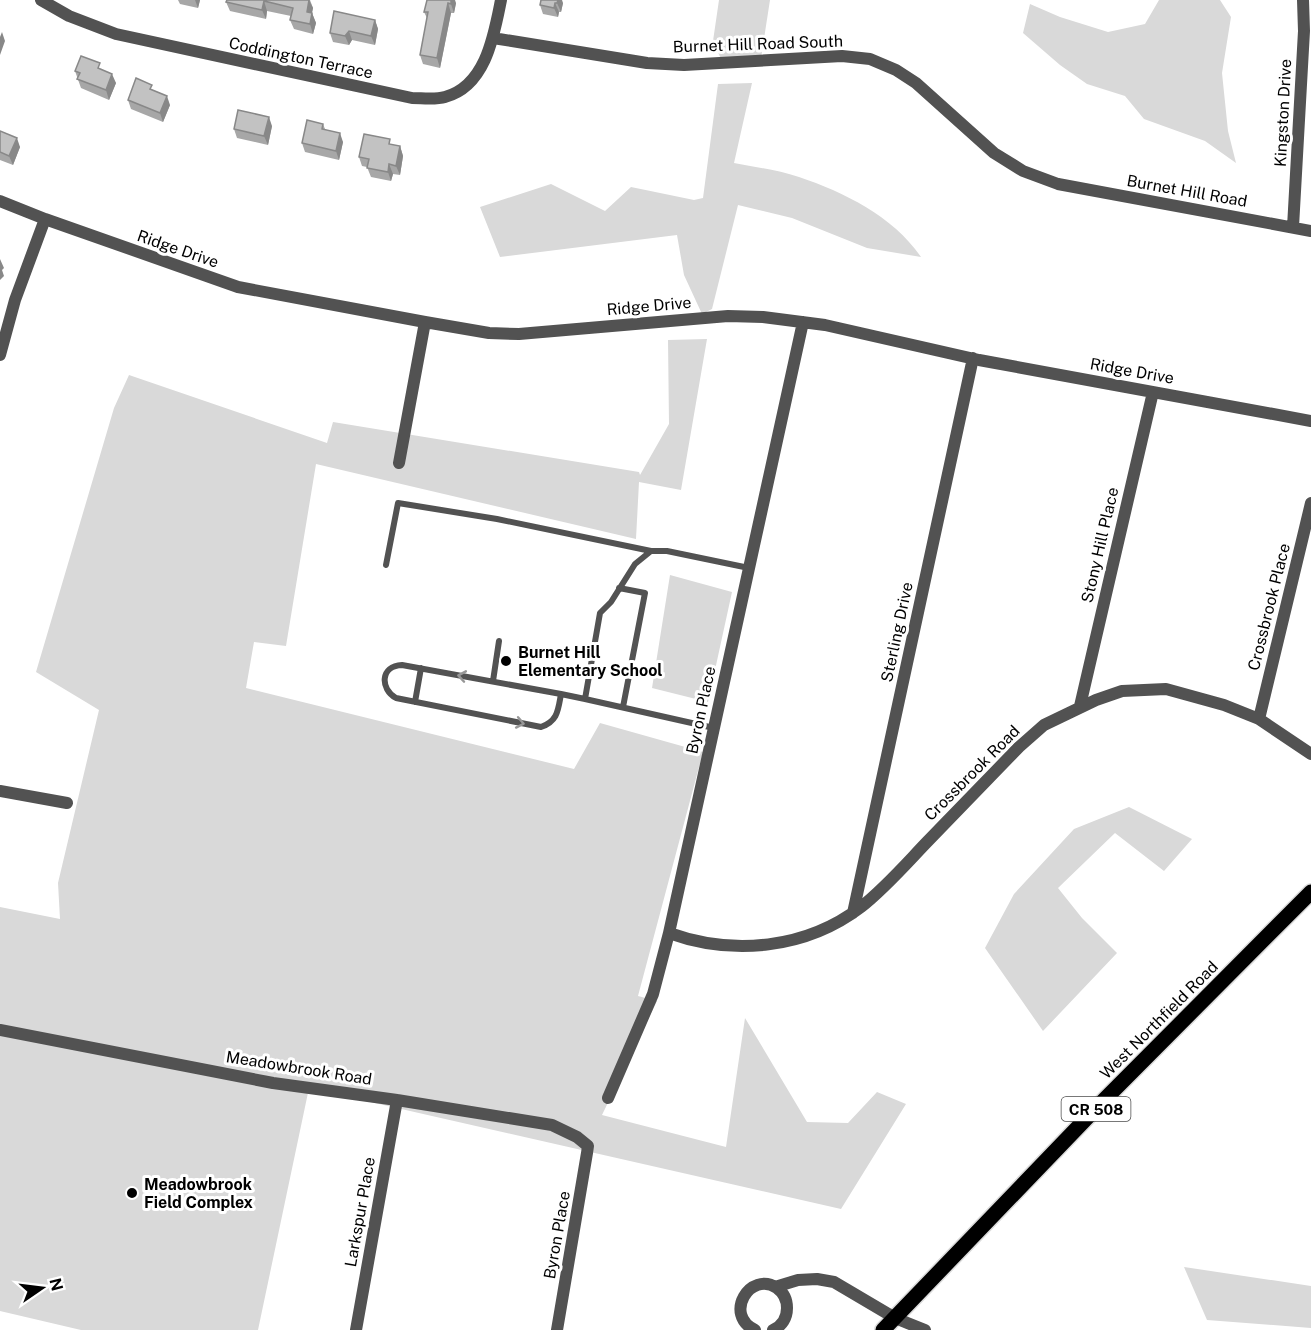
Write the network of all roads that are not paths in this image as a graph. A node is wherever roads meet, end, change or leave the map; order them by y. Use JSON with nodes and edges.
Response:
{"nodes":[{"id":1,"x":41,"y":0,"type":"edge"},
{"id":2,"x":501,"y":0,"type":"edge"},
{"id":3,"x":1303,"y":0,"type":"edge"},
{"id":4,"x":493,"y":38,"type":"junction"},
{"id":5,"x":1058,"y":184,"type":"joint"},
{"id":6,"x":0,"y":201,"type":"edge"},
{"id":7,"x":45,"y":219,"type":"junction"},
{"id":8,"x":1293,"y":227,"type":"junction"},
{"id":9,"x":1311,"y":231,"type":"edge"},
{"id":10,"x":425,"y":322,"type":"junction"},
{"id":11,"x":803,"y":322,"type":"junction"},
{"id":12,"x":0,"y":355,"type":"edge"},
{"id":13,"x":973,"y":358,"type":"junction"},
{"id":14,"x":1153,"y":392,"type":"junction"},
{"id":15,"x":1311,"y":421,"type":"edge"},
{"id":16,"x":399,"y":463,"type":"dead end"},
{"id":17,"x":1311,"y":503,"type":"edge"},
{"id":18,"x":651,"y":551,"type":"junction"},
{"id":19,"x":386,"y":565,"type":"dead end"},
{"id":20,"x":749,"y":568,"type":"junction"},
{"id":21,"x":619,"y":588,"type":"junction"},
{"id":22,"x":499,"y":641,"type":"dead end"},
{"id":23,"x":421,"y":668,"type":"junction"},
{"id":24,"x":493,"y":681,"type":"junction"},
{"id":25,"x":561,"y":694,"type":"junction"},
{"id":26,"x":585,"y":699,"type":"junction"},
{"id":27,"x":415,"y":702,"type":"junction"},
{"id":28,"x":1080,"y":706,"type":"junction"},
{"id":29,"x":623,"y":707,"type":"junction"},
{"id":30,"x":1259,"y":718,"type":"junction"},
{"id":31,"x":714,"y":728,"type":"junction"},
{"id":32,"x":1311,"y":754,"type":"edge"},
{"id":33,"x":0,"y":790,"type":"edge"},
{"id":34,"x":67,"y":803,"type":"dead end"},
{"id":35,"x":1311,"y":892,"type":"edge"},
{"id":36,"x":853,"y":913,"type":"junction"},
{"id":37,"x":669,"y":933,"type":"junction"},
{"id":38,"x":0,"y":1030,"type":"edge"},
{"id":39,"x":608,"y":1098,"type":"dead end"},
{"id":40,"x":397,"y":1100,"type":"junction"},
{"id":41,"x":588,"y":1146,"type":"joint"},
{"id":42,"x":775,"y":1287,"type":"junction"},
{"id":43,"x":895,"y":1318,"type":"junction"},
{"id":44,"x":356,"y":1330,"type":"edge"},
{"id":45,"x":557,"y":1330,"type":"edge"},
{"id":46,"x":755,"y":1330,"type":"edge"},
{"id":47,"x":773,"y":1330,"type":"edge"},
{"id":48,"x":883,"y":1330,"type":"edge"},
{"id":49,"x":925,"y":1330,"type":"edge"}],
"edges":[{"from":1,"to":4,"type":"street","name":"Coddington Terrace"},
{"from":2,"to":4,"type":"street","name":"Coddington Terrace"},
{"from":3,"to":8,"type":"street","name":"Kingston Drive"},
{"from":4,"to":5,"type":"street","name":"Burnet Hill Road South"},
{"from":5,"to":8,"type":"street","name":"Burnet Hill Road"},
{"from":6,"to":7,"type":"street","name":"Ridge Drive"},
{"from":7,"to":10,"type":"street","name":"Ridge Drive"},
{"from":7,"to":12,"type":"street"},
{"from":8,"to":9,"type":"street","name":"Burnet Hill Road"},
{"from":10,"to":11,"type":"street","name":"Ridge Drive"},
{"from":10,"to":16,"type":"street"},
{"from":11,"to":13,"type":"street","name":"Ridge Drive"},
{"from":11,"to":20,"type":"street","name":"Byron Place"},
{"from":13,"to":14,"type":"street","name":"Ridge Drive"},
{"from":13,"to":36,"type":"street","name":"Sterling Drive"},
{"from":14,"to":15,"type":"street","name":"Ridge Drive"},
{"from":14,"to":28,"type":"street","name":"Stony Hill Place"},
{"from":17,"to":30,"type":"street","name":"Crossbrook Place"},
{"from":18,"to":19,"type":"lane"},
{"from":18,"to":20,"type":"lane"},
{"from":18,"to":21,"type":"lane"},
{"from":20,"to":31,"type":"street","name":"Byron Place"},
{"from":21,"to":26,"type":"lane"},
{"from":21,"to":29,"type":"lane"},
{"from":22,"to":24,"type":"lane"},
{"from":24,"to":23,"type":"lane","one_way":true},
{"from":23,"to":27,"type":"lane"},
{"from":23,"to":27,"type":"lane"},
{"from":24,"to":25,"type":"lane"},
{"from":25,"to":26,"type":"lane"},
{"from":27,"to":25,"type":"lane","one_way":true},
{"from":26,"to":29,"type":"lane"},
{"from":28,"to":30,"type":"street","name":"Crossbrook Road"},
{"from":28,"to":36,"type":"street","name":"Crossbrook Road"},
{"from":29,"to":31,"type":"lane"},
{"from":30,"to":32,"type":"street","name":"Crossbrook Road"},
{"from":31,"to":37,"type":"street","name":"Byron Place"},
{"from":33,"to":34,"type":"street"},
{"from":35,"to":43,"type":"main road","name":"West Northfield Road","number":"CR 508"},
{"from":36,"to":37,"type":"street","name":"Crossbrook Road"},
{"from":37,"to":39,"type":"street","name":"Byron Place"},
{"from":38,"to":40,"type":"street","name":"Meadowbrook Road"},
{"from":40,"to":41,"type":"street","name":"Meadowbrook Road"},
{"from":40,"to":44,"type":"street","name":"Larkspur Place"},
{"from":41,"to":45,"type":"street","name":"Byron Place"},
{"from":42,"to":43,"type":"street"},
{"from":42,"to":46,"type":"street"},
{"from":42,"to":47,"type":"street"},
{"from":43,"to":48,"type":"main road","name":"West Northfield Road","number":"CR 508"},
{"from":43,"to":49,"type":"street"}]}
